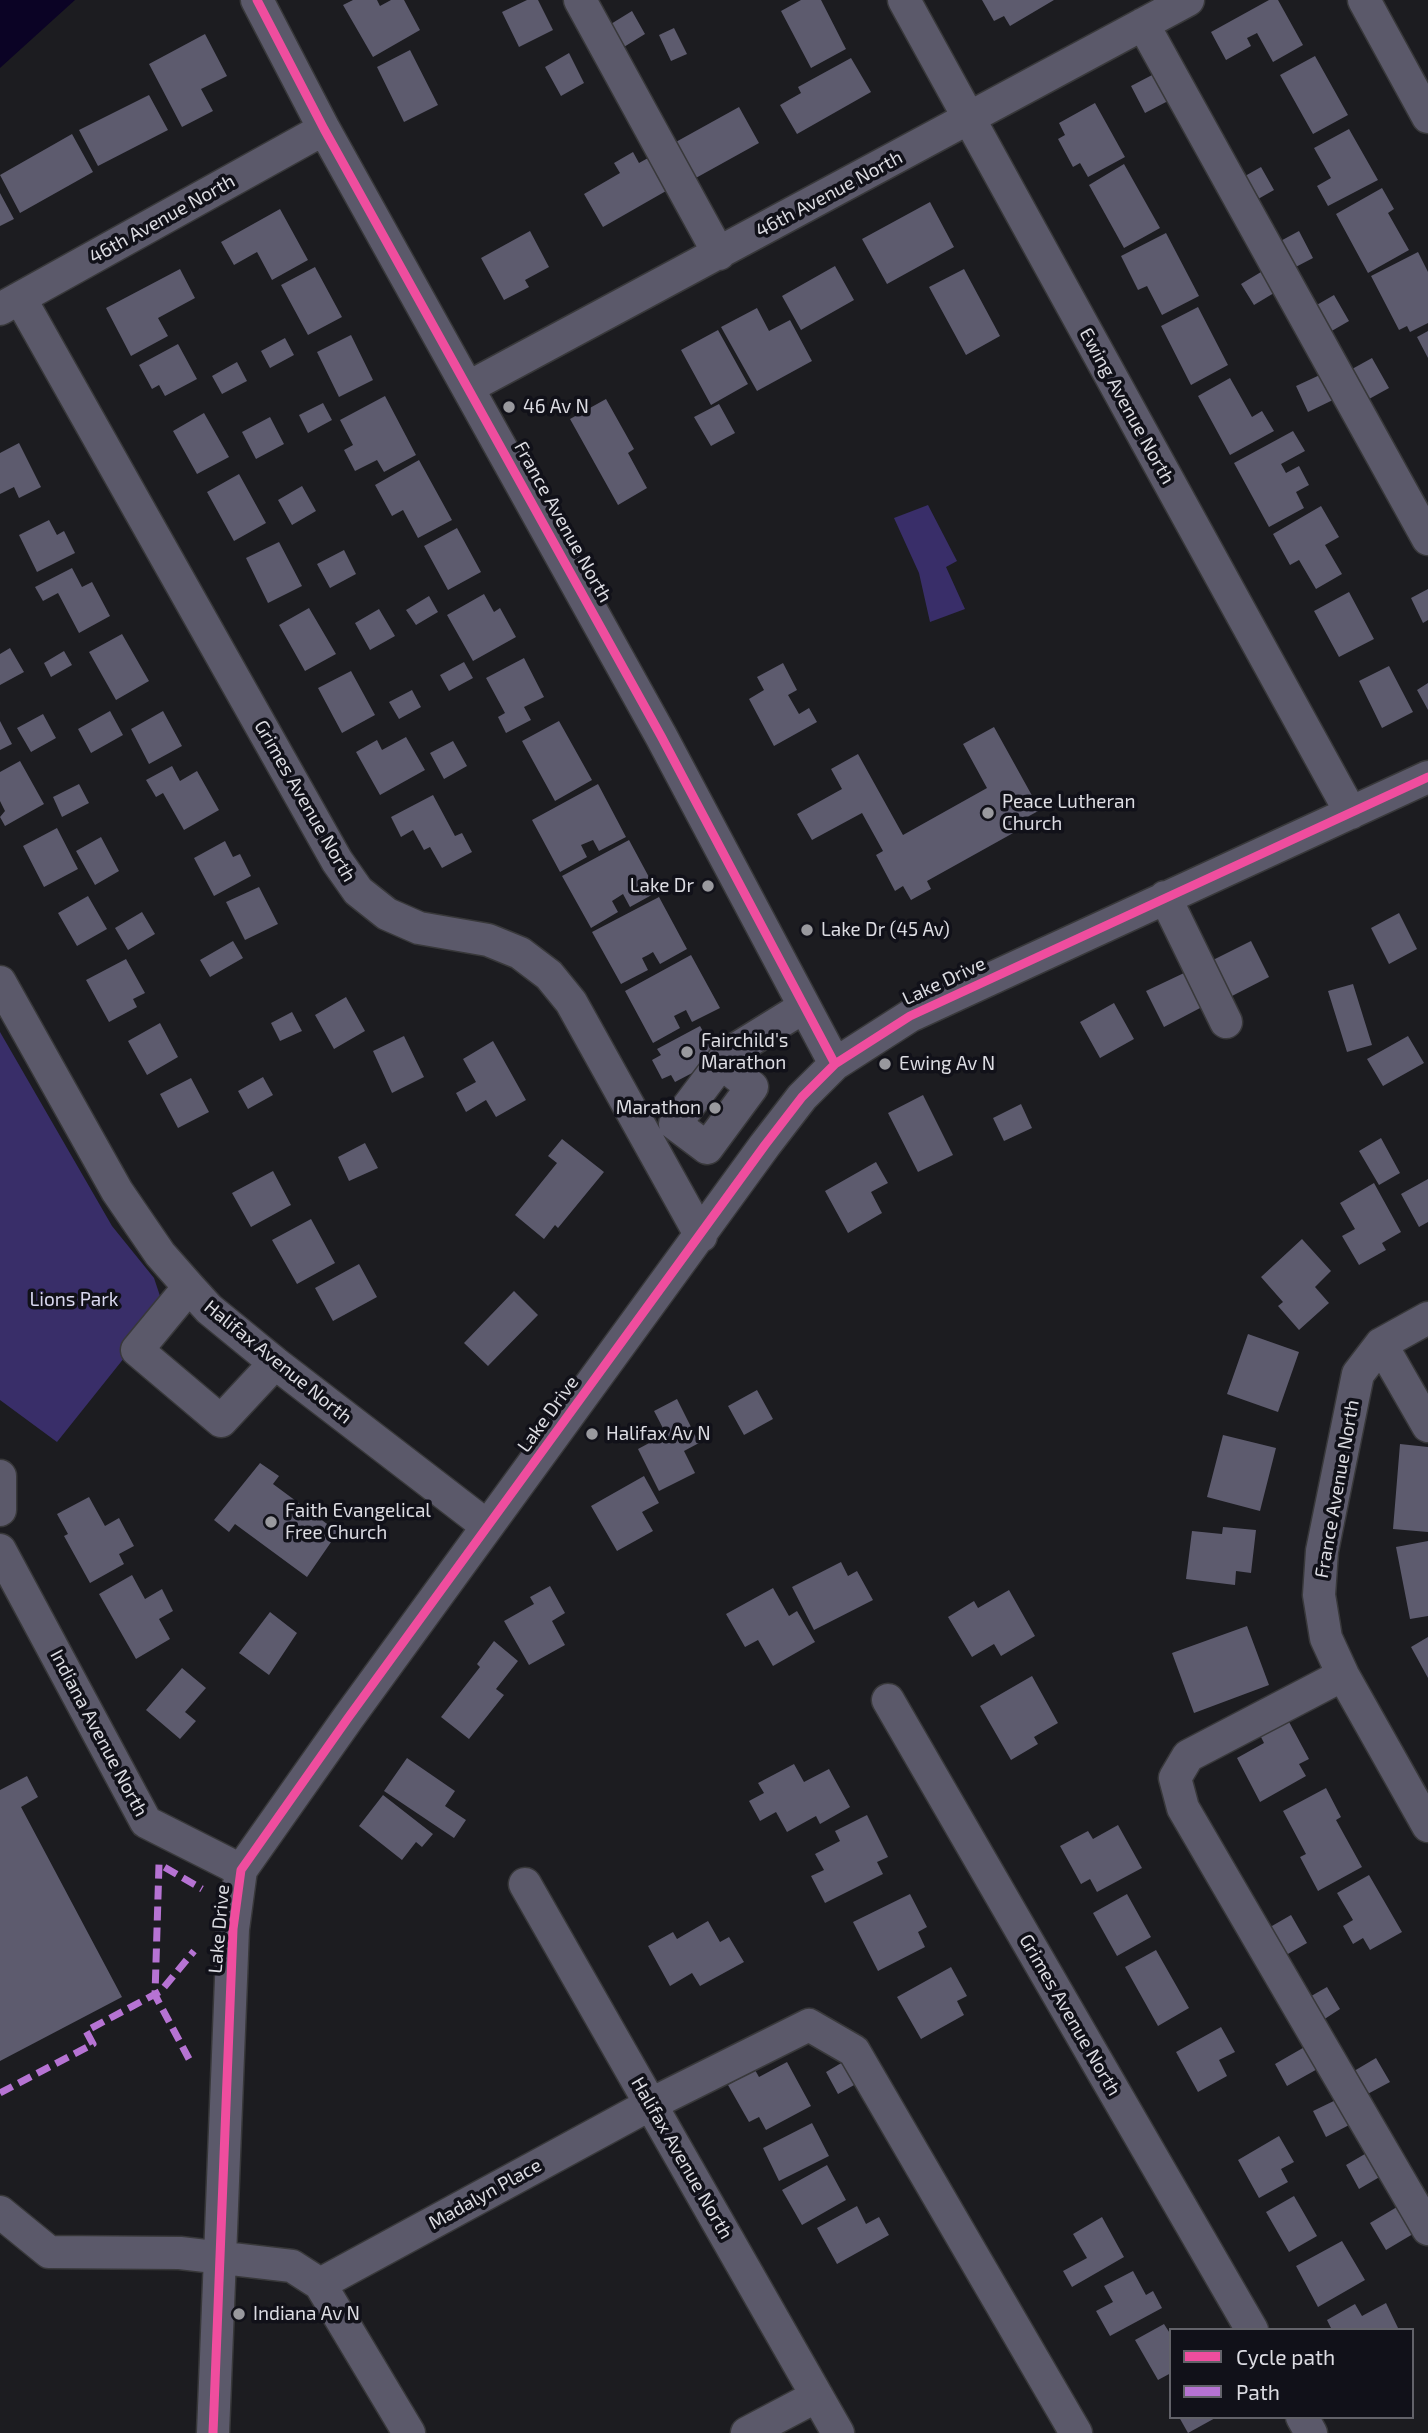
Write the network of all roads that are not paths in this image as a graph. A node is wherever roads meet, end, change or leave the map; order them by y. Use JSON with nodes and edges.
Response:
{"nodes":[{"id":1,"x":257,"y":0,"type":"edge"},
{"id":2,"x":580,"y":0,"type":"edge"},
{"id":3,"x":904,"y":0,"type":"edge"},
{"id":4,"x":1188,"y":0,"type":"edge"},
{"id":5,"x":1364,"y":0,"type":"edge"},
{"id":6,"x":1143,"y":24,"type":"junction"},
{"id":7,"x":1428,"y":117,"type":"edge"},
{"id":8,"x":970,"y":119,"type":"junction"},
{"id":9,"x":324,"y":130,"type":"junction"},
{"id":10,"x":719,"y":254,"type":"junction"},
{"id":11,"x":10,"y":304,"type":"edge"},
{"id":12,"x":469,"y":387,"type":"junction"},
{"id":13,"x":1428,"y":539,"type":"edge"},
{"id":14,"x":1428,"y":777,"type":"edge"},
{"id":15,"x":1350,"y":813,"type":"junction"},
{"id":16,"x":1165,"y":897,"type":"junction"},
{"id":17,"x":0,"y":982,"type":"edge"},
{"id":18,"x":804,"y":1007,"type":"junction"},
{"id":19,"x":1226,"y":1022,"type":"dead end"},
{"id":20,"x":835,"y":1064,"type":"junction"},
{"id":21,"x":714,"y":1105,"type":"junction"},
{"id":22,"x":649,"y":1144,"type":"junction"},
{"id":23,"x":765,"y":1144,"type":"junction"},
{"id":24,"x":701,"y":1236,"type":"junction"},
{"id":25,"x":188,"y":1287,"type":"junction"},
{"id":26,"x":1428,"y":1318,"type":"edge"},
{"id":27,"x":1381,"y":1344,"type":"junction"},
{"id":28,"x":275,"y":1363,"type":"junction"},
{"id":29,"x":1428,"y":1426,"type":"edge"},
{"id":30,"x":0,"y":1476,"type":"edge"},
{"id":31,"x":0,"y":1510,"type":"edge"},
{"id":32,"x":487,"y":1526,"type":"junction"},
{"id":33,"x":0,"y":1550,"type":"edge"},
{"id":34,"x":1343,"y":1675,"type":"junction"},
{"id":35,"x":888,"y":1700,"type":"dead end"},
{"id":36,"x":1428,"y":1826,"type":"edge"},
{"id":37,"x":242,"y":1870,"type":"junction"},
{"id":38,"x":525,"y":1884,"type":"dead end"},
{"id":39,"x":651,"y":2104,"type":"junction"},
{"id":40,"x":0,"y":2212,"type":"edge"},
{"id":41,"x":1428,"y":2229,"type":"edge"},
{"id":42,"x":220,"y":2257,"type":"junction"},
{"id":43,"x":320,"y":2284,"type":"junction"},
{"id":44,"x":1251,"y":2328,"type":"edge"},
{"id":45,"x":817,"y":2396,"type":"junction"},
{"id":46,"x":213,"y":2433,"type":"edge"},
{"id":47,"x":409,"y":2433,"type":"edge"},
{"id":48,"x":747,"y":2433,"type":"edge"},
{"id":49,"x":838,"y":2433,"type":"edge"},
{"id":50,"x":1076,"y":2433,"type":"edge"}],
"edges":[{"from":1,"to":9,"type":"street","name":"France Avenue North"},
{"from":2,"to":10,"type":"street"},
{"from":3,"to":8,"type":"street","name":"Ewing Avenue North"},
{"from":4,"to":6,"type":"street","name":"46th Avenue North"},
{"from":5,"to":7,"type":"street"},
{"from":6,"to":8,"type":"street","name":"46th Avenue North"},
{"from":6,"to":13,"type":"street"},
{"from":8,"to":10,"type":"street","name":"46th Avenue North"},
{"from":8,"to":15,"type":"street","name":"Ewing Avenue North"},
{"from":9,"to":11,"type":"street","name":"46th Avenue North"},
{"from":9,"to":12,"type":"street","name":"France Avenue North"},
{"from":10,"to":12,"type":"street","name":"46th Avenue North"},
{"from":11,"to":22,"type":"street","name":"Grimes Avenue North"},
{"from":12,"to":18,"type":"street","name":"France Avenue North"},
{"from":14,"to":15,"type":"street","name":"Lake Drive"},
{"from":15,"to":16,"type":"street","name":"Lake Drive"},
{"from":16,"to":19,"type":"street"},
{"from":16,"to":20,"type":"street","name":"Lake Drive"},
{"from":17,"to":25,"type":"street","name":"Halifax Avenue North"},
{"from":18,"to":20,"type":"street","name":"France Avenue North"},
{"from":18,"to":21,"type":"street"},
{"from":20,"to":23,"type":"street","name":"Lake Drive"},
{"from":21,"to":22,"type":"street"},
{"from":21,"to":23,"type":"street"},
{"from":22,"to":24,"type":"street","name":"Grimes Avenue North"},
{"from":23,"to":24,"type":"street","name":"Lake Drive"},
{"from":24,"to":32,"type":"street","name":"Lake Drive"},
{"from":25,"to":28,"type":"street","name":"Halifax Avenue North"},
{"from":25,"to":28,"type":"street"},
{"from":26,"to":27,"type":"street"},
{"from":27,"to":29,"type":"street"},
{"from":27,"to":34,"type":"street","name":"France Avenue North"},
{"from":28,"to":32,"type":"street","name":"Halifax Avenue North"},
{"from":30,"to":31,"type":"street"},
{"from":32,"to":37,"type":"street","name":"Lake Drive"},
{"from":33,"to":37,"type":"street","name":"Indiana Avenue North"},
{"from":34,"to":36,"type":"street","name":"France Avenue North"},
{"from":34,"to":41,"type":"street"},
{"from":35,"to":44,"type":"street","name":"Grimes Avenue North"},
{"from":37,"to":42,"type":"street","name":"Lake Drive"},
{"from":38,"to":39,"type":"street","name":"Halifax Avenue North"},
{"from":39,"to":43,"type":"street","name":"Madalyn Place"},
{"from":39,"to":45,"type":"street","name":"Halifax Avenue North"},
{"from":39,"to":50,"type":"street","name":"Madalyn Place"},
{"from":40,"to":42,"type":"street"},
{"from":42,"to":43,"type":"street"},
{"from":42,"to":46,"type":"street","name":"Lake Drive"},
{"from":43,"to":47,"type":"street"},
{"from":45,"to":48,"type":"street"},
{"from":45,"to":49,"type":"street","name":"Halifax Avenue North"}]}
